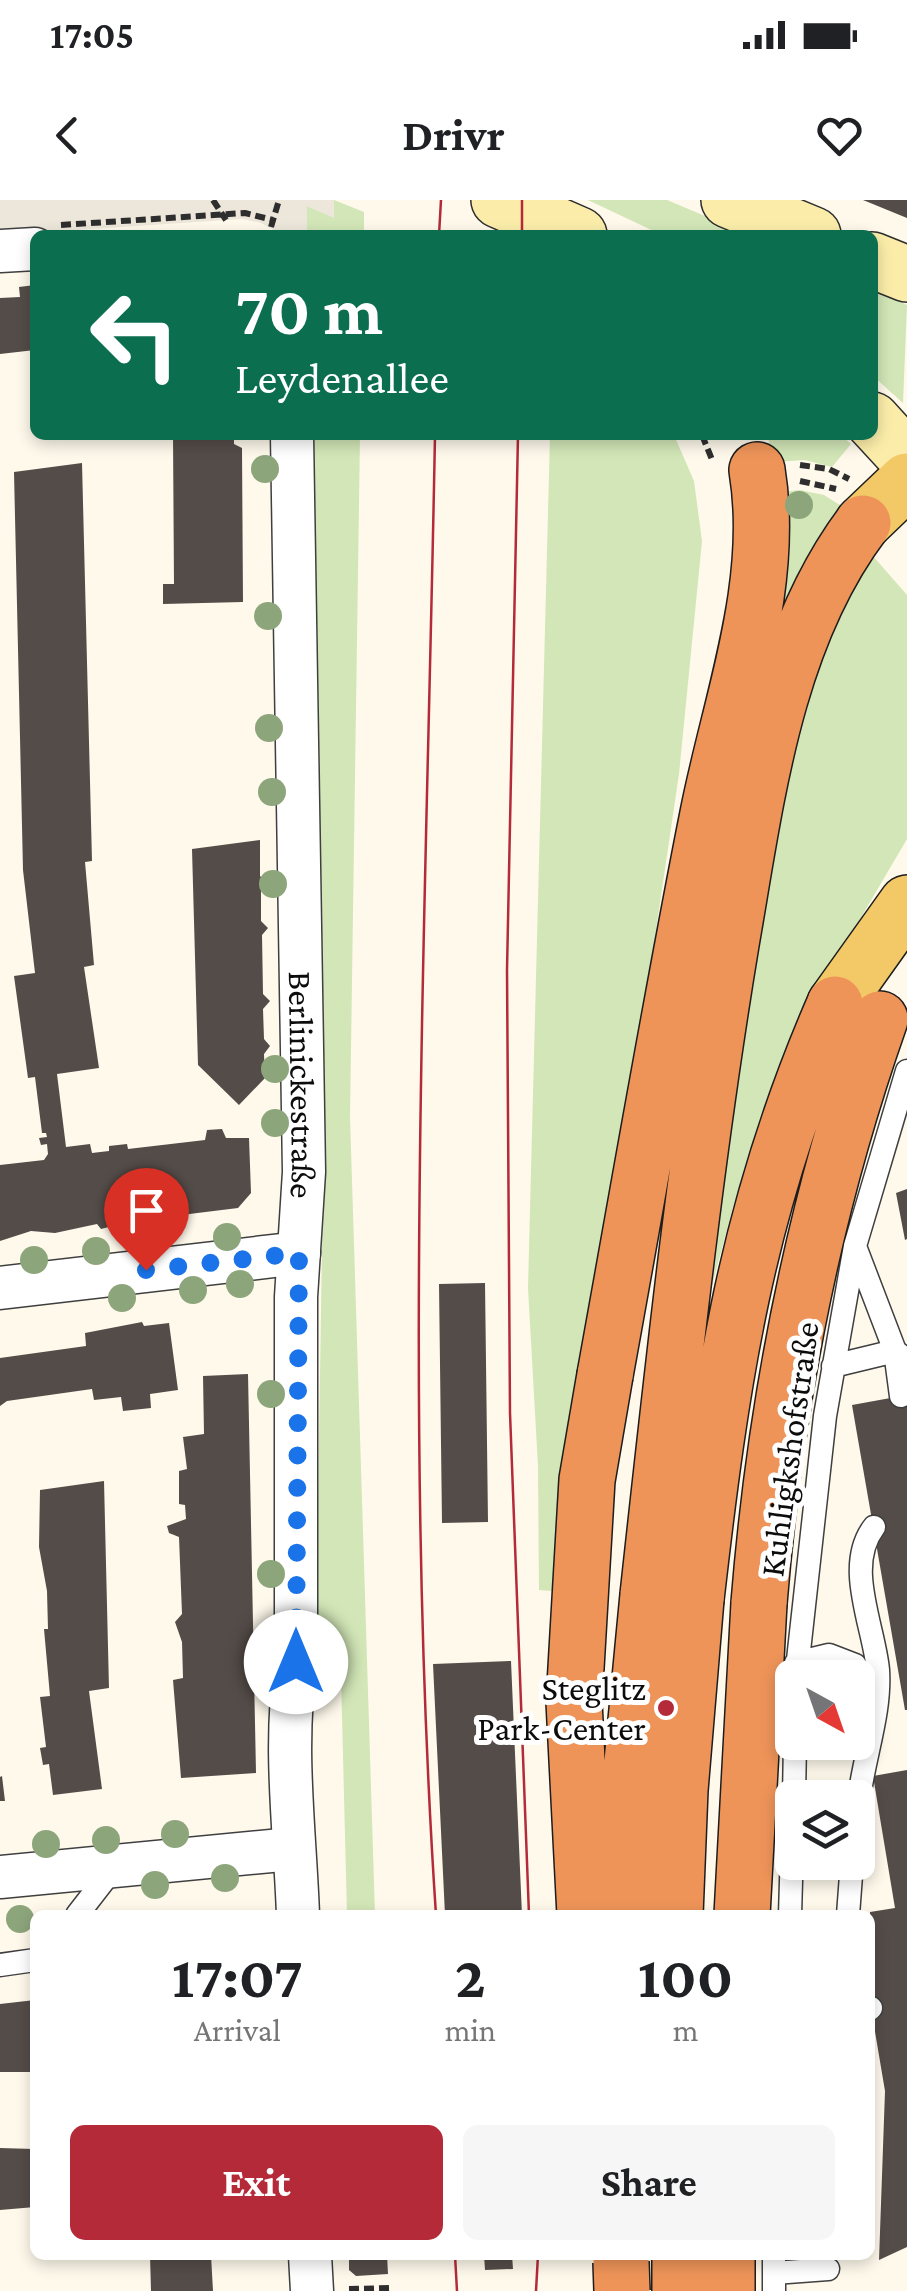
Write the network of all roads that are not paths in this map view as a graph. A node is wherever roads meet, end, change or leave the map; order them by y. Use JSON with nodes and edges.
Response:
{"nodes":[{"id":1,"x":499,"y":200,"type":"edge"},
{"id":2,"x":729,"y":200,"type":"edge"},
{"id":3,"x":568,"y":230,"type":"edge"},
{"id":4,"x":801,"y":230,"type":"edge"},
{"id":5,"x":30,"y":242,"type":"edge"},
{"id":6,"x":0,"y":251,"type":"edge"},
{"id":7,"x":878,"y":262,"type":"edge"},
{"id":8,"x":907,"y":274,"type":"edge"},
{"id":9,"x":878,"y":427,"type":"edge"},
{"id":10,"x":292,"y":440,"type":"edge"},
{"id":11,"x":907,"y":458,"type":"edge"},
{"id":12,"x":772,"y":463,"type":"edge"},
{"id":13,"x":870,"y":497,"type":"edge"},
{"id":14,"x":907,"y":903,"type":"edge"},
{"id":15,"x":907,"y":956,"type":"edge"},
{"id":16,"x":858,"y":1011,"type":"junction"},
{"id":17,"x":907,"y":1071,"type":"edge"},
{"id":18,"x":855,"y":1246,"type":"junction"},
{"id":19,"x":299,"y":1253,"type":"junction"},
{"id":20,"x":0,"y":1288,"type":"edge"},
{"id":21,"x":901,"y":1355,"type":"edge"},
{"id":22,"x":834,"y":1366,"type":"junction"},
{"id":23,"x":902,"y":1396,"type":"dead end"},
{"id":24,"x":874,"y":1528,"type":"dead end"},
{"id":25,"x":672,"y":1597,"type":"junction"},
{"id":26,"x":797,"y":1660,"type":"edge"},
{"id":27,"x":818,"y":1660,"type":"edge"},
{"id":28,"x":842,"y":1660,"type":"edge"},
{"id":29,"x":875,"y":1719,"type":"edge"},
{"id":30,"x":292,"y":1849,"type":"junction"},
{"id":31,"x":116,"y":1865,"type":"junction"},
{"id":32,"x":0,"y":1877,"type":"edge"},
{"id":33,"x":791,"y":1880,"type":"edge"},
{"id":34,"x":851,"y":1880,"type":"edge"},
{"id":35,"x":81,"y":1910,"type":"edge"},
{"id":36,"x":298,"y":1910,"type":"edge"},
{"id":37,"x":585,"y":1910,"type":"edge"},
{"id":38,"x":626,"y":1910,"type":"edge"},
{"id":39,"x":675,"y":1910,"type":"edge"},
{"id":40,"x":742,"y":1910,"type":"edge"},
{"id":41,"x":790,"y":1910,"type":"edge"},
{"id":42,"x":848,"y":1910,"type":"edge"},
{"id":43,"x":30,"y":1961,"type":"edge"},
{"id":44,"x":0,"y":1965,"type":"edge"},
{"id":45,"x":680,"y":2260,"type":"edge"},
{"id":46,"x":828,"y":2272,"type":"edge"},
{"id":47,"x":755,"y":2273,"type":"edge"},
{"id":48,"x":680,"y":2291,"type":"edge"}],
"edges":[{"from":1,"to":3,"type":"main road"},
{"from":2,"to":4,"type":"main road"},
{"from":5,"to":6,"type":"street"},
{"from":7,"to":8,"type":"main road"},
{"from":9,"to":11,"type":"main road"},
{"from":10,"to":19,"type":"street","name":"Berlinickestraße"},
{"from":12,"to":37,"type":"highway","bridge":true},
{"from":13,"to":25,"type":"highway"},
{"from":14,"to":16,"type":"main road"},
{"from":15,"to":16,"type":"main road"},
{"from":16,"to":25,"type":"highway"},
{"from":16,"to":40,"type":"highway","bridge":true},
{"from":17,"to":18,"type":"lane","name":"Kuhligkshofstraße"},
{"from":18,"to":21,"type":"lane"},
{"from":18,"to":22,"type":"lane","name":"Kuhligkshofstraße"},
{"from":19,"to":20,"type":"street"},
{"from":19,"to":30,"type":"street","name":"Berlinickestraße"},
{"from":21,"to":22,"type":"lane"},
{"from":21,"to":23,"type":"lane"},
{"from":22,"to":26,"type":"lane","name":"Kuhligkshofstraße"},
{"from":24,"to":29,"type":"lane"},
{"from":25,"to":38,"type":"highway","bridge":true},
{"from":25,"to":39,"type":"highway","bridge":true},
{"from":27,"to":28,"type":"lane","name":"Kuhligkshofstraße"},
{"from":30,"to":31,"type":"street"},
{"from":30,"to":36,"type":"street","name":"Berlinickestraße"},
{"from":31,"to":32,"type":"street"},
{"from":31,"to":35,"type":"lane"},
{"from":33,"to":41,"type":"lane"},
{"from":34,"to":42,"type":"lane"},
{"from":43,"to":44,"type":"lane"},
{"from":45,"to":48,"type":"highway","bridge":true},
{"from":46,"to":47,"type":"lane"}]}
